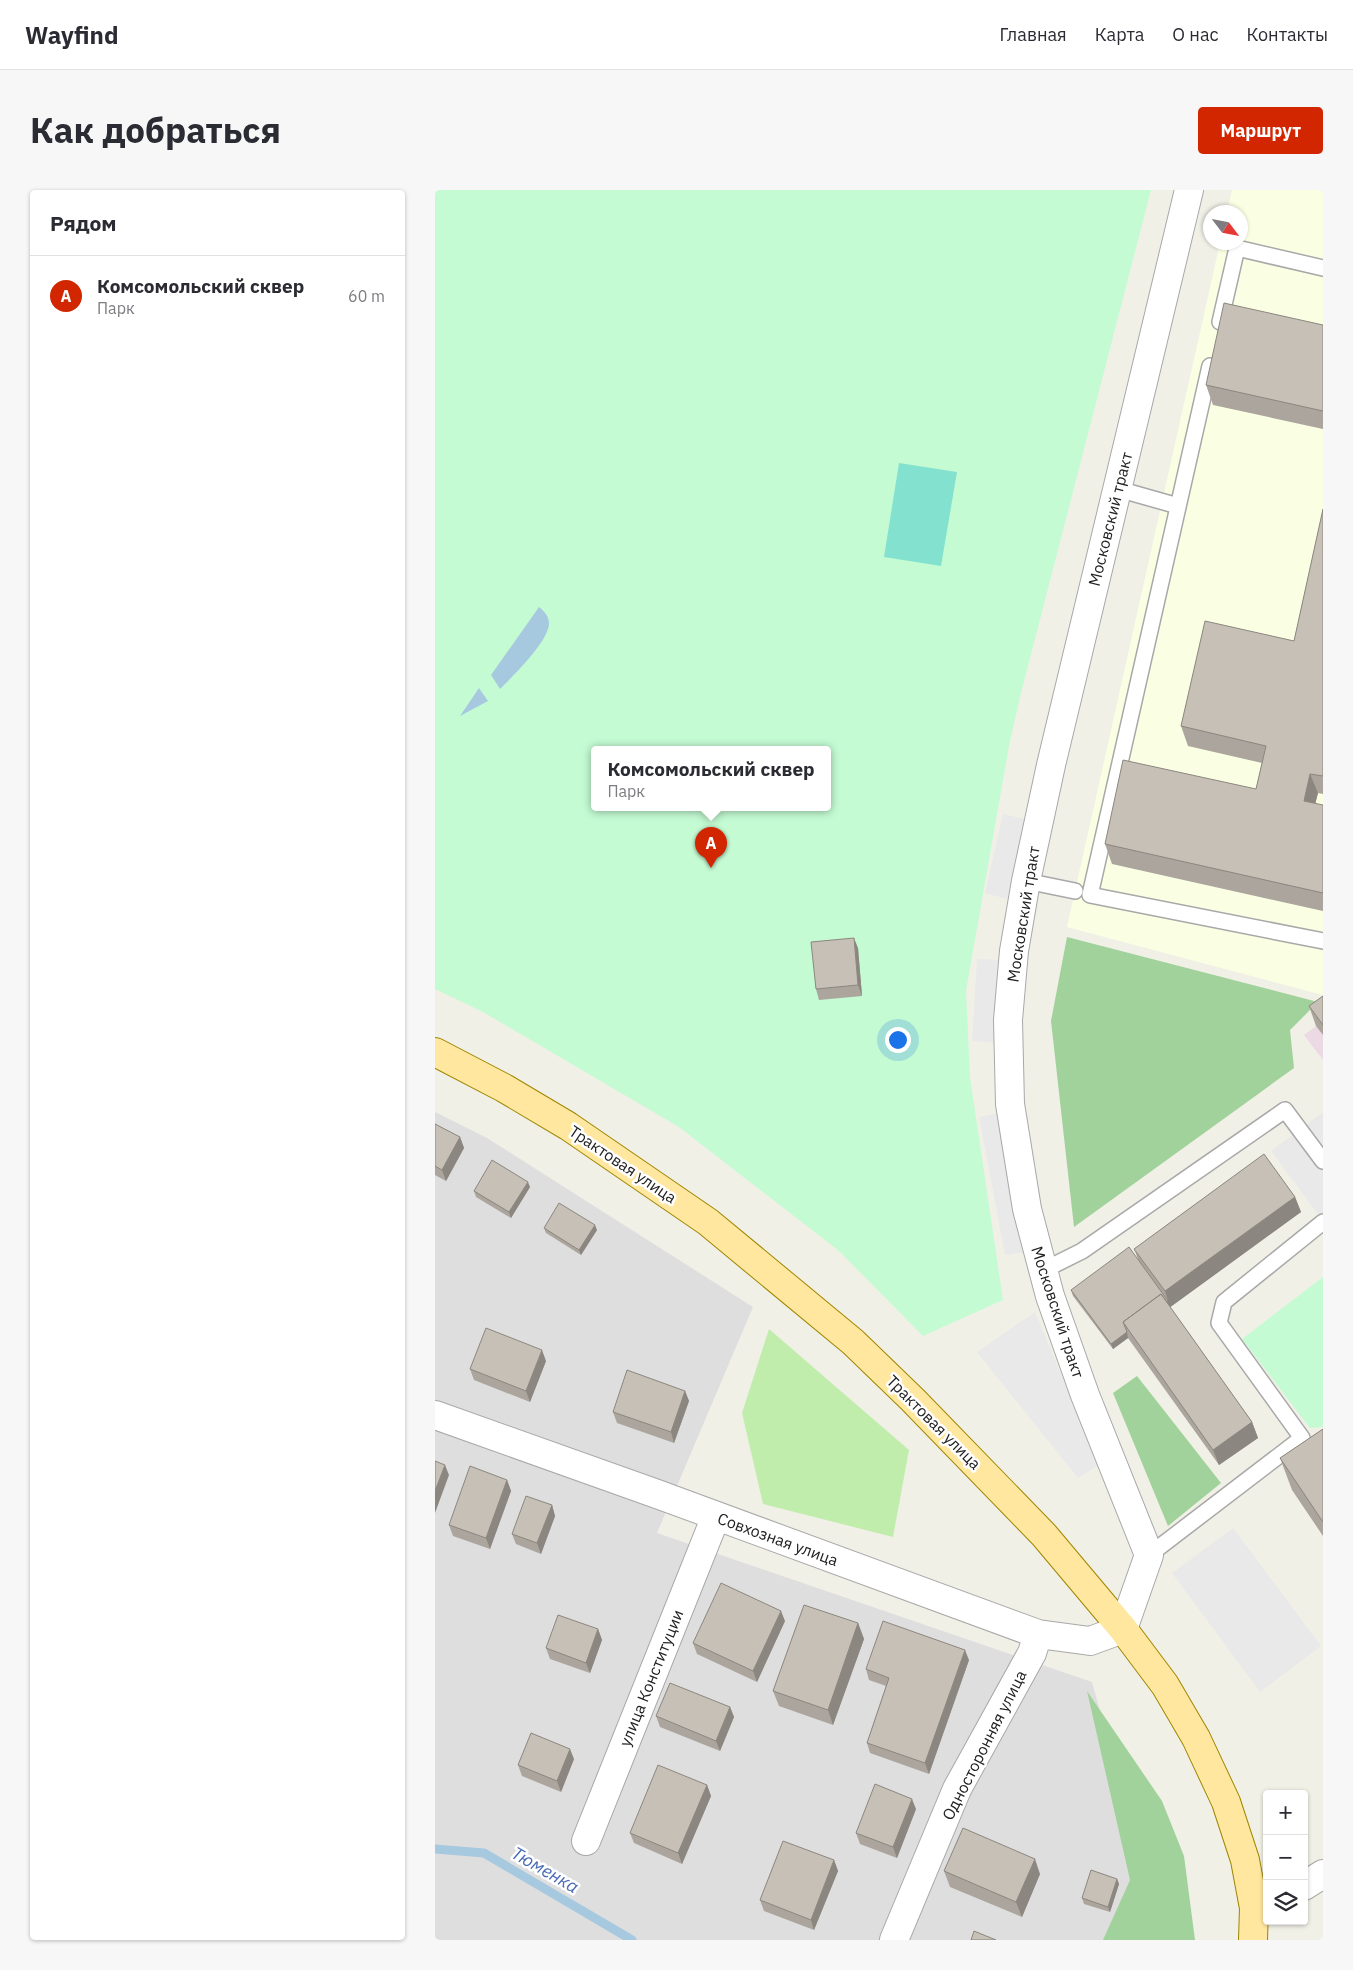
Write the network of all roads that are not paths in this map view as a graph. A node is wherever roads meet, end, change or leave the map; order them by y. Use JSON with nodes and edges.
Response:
{"nodes":[{"id":1,"x":1189,"y":190,"type":"edge"},
{"id":2,"x":1323,"y":268,"type":"edge"},
{"id":3,"x":1217,"y":334,"type":"edge"},
{"id":4,"x":1213,"y":353,"type":"edge"},
{"id":5,"x":1118,"y":489,"type":"junction"},
{"id":6,"x":1179,"y":506,"type":"junction"},
{"id":7,"x":1026,"y":880,"type":"junction"},
{"id":8,"x":1075,"y":891,"type":"dead end"},
{"id":9,"x":1323,"y":941,"type":"edge"},
{"id":10,"x":435,"y":1052,"type":"edge"},
{"id":11,"x":1323,"y":1161,"type":"edge"},
{"id":12,"x":1323,"y":1222,"type":"edge"},
{"id":13,"x":1044,"y":1270,"type":"junction"},
{"id":14,"x":435,"y":1415,"type":"edge"},
{"id":15,"x":716,"y":1516,"type":"junction"},
{"id":16,"x":1149,"y":1555,"type":"junction"},
{"id":17,"x":1123,"y":1629,"type":"junction"},
{"id":18,"x":1038,"y":1634,"type":"junction"},
{"id":19,"x":586,"y":1841,"type":"dead end"},
{"id":20,"x":1323,"y":1874,"type":"edge"},
{"id":21,"x":1308,"y":1883,"type":"edge"},
{"id":22,"x":1260,"y":1905,"type":"edge"},
{"id":23,"x":894,"y":1940,"type":"edge"},
{"id":24,"x":1253,"y":1940,"type":"edge"}],
"edges":[{"from":1,"to":5,"type":"street","name":"Московский тракт"},
{"from":2,"to":3,"type":"lane"},
{"from":4,"to":6,"type":"lane"},
{"from":5,"to":6,"type":"lane"},
{"from":5,"to":7,"type":"street","name":"Московский тракт"},
{"from":6,"to":9,"type":"lane"},
{"from":7,"to":8,"type":"lane"},
{"from":7,"to":13,"type":"street","name":"Московский тракт"},
{"from":10,"to":17,"type":"main road","name":"Трактовая улица"},
{"from":11,"to":13,"type":"lane"},
{"from":12,"to":16,"type":"lane"},
{"from":13,"to":16,"type":"street","name":"Московский тракт"},
{"from":14,"to":15,"type":"street","name":"Совхозная улица"},
{"from":15,"to":18,"type":"street","name":"Совхозная улица"},
{"from":15,"to":19,"type":"street","name":"улица Конституции"},
{"from":16,"to":17,"type":"street"},
{"from":17,"to":18,"type":"street","name":"Совхозная улица"},
{"from":17,"to":22,"type":"main road","name":"Трактовая улица"},
{"from":18,"to":23,"type":"street","name":"Односторонняя улица"},
{"from":20,"to":21,"type":"street"},
{"from":22,"to":24,"type":"main road","name":"Трактовая улица"}]}
